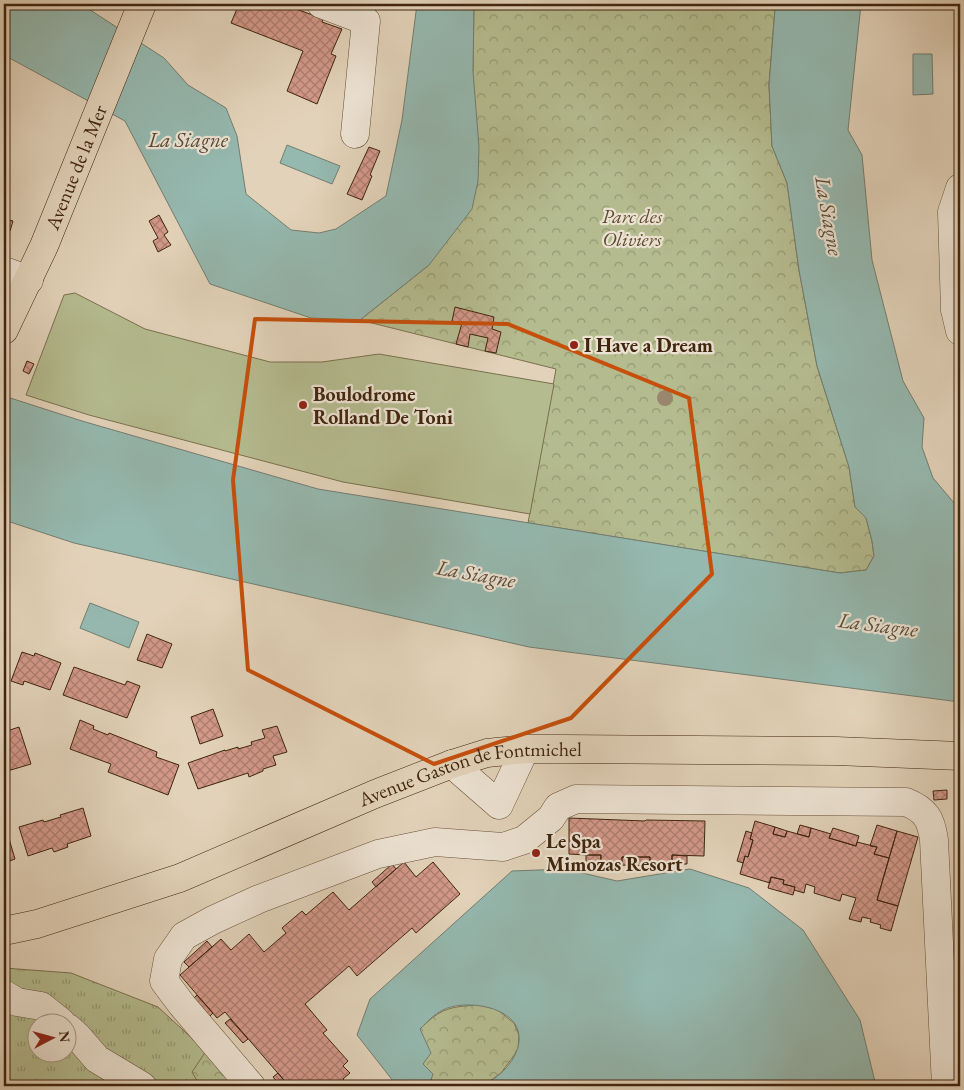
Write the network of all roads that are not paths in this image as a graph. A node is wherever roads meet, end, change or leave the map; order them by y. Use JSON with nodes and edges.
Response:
{"nodes":[{"id":1,"x":321,"y":4,"type":"edge"},
{"id":2,"x":141,"y":7,"type":"edge"},
{"id":3,"x":355,"y":134,"type":"dead end"},
{"id":4,"x":960,"y":188,"type":"edge"},
{"id":5,"x":4,"y":271,"type":"edge"},
{"id":6,"x":29,"y":280,"type":"junction"},
{"id":7,"x":4,"y":330,"type":"edge"},
{"id":8,"x":960,"y":331,"type":"edge"},
{"id":9,"x":525,"y":749,"type":"junction"},
{"id":10,"x":960,"y":756,"type":"edge"},
{"id":11,"x":452,"y":764,"type":"junction"},
{"id":12,"x":499,"y":806,"type":"junction"},
{"id":13,"x":503,"y":847,"type":"junction"},
{"id":14,"x":4,"y":931,"type":"edge"},
{"id":15,"x":4,"y":994,"type":"edge"},
{"id":16,"x":48,"y":1012,"type":"edge"},
{"id":17,"x":78,"y":1037,"type":"edge"},
{"id":18,"x":142,"y":1086,"type":"edge"},
{"id":19,"x":251,"y":1086,"type":"edge"},
{"id":20,"x":946,"y":1086,"type":"edge"}],
"edges":[{"from":1,"to":3,"type":"lane"},
{"from":2,"to":6,"type":"main road","name":"Avenue de la Mer"},
{"from":4,"to":8,"type":"lane"},
{"from":5,"to":6,"type":"lane"},
{"from":6,"to":7,"type":"main road","name":"Avenue de la Mer"},
{"from":9,"to":10,"type":"main road","name":"Avenue Gaston de Fontmichel"},
{"from":9,"to":11,"type":"main road","name":"Avenue Gaston de Fontmichel"},
{"from":9,"to":12,"type":"lane"},
{"from":11,"to":12,"type":"lane"},
{"from":11,"to":14,"type":"main road","name":"Avenue Gaston de Fontmichel"},
{"from":12,"to":13,"type":"lane"},
{"from":13,"to":19,"type":"lane"},
{"from":13,"to":20,"type":"lane"},
{"from":15,"to":16,"type":"lane"},
{"from":17,"to":18,"type":"lane"}]}
